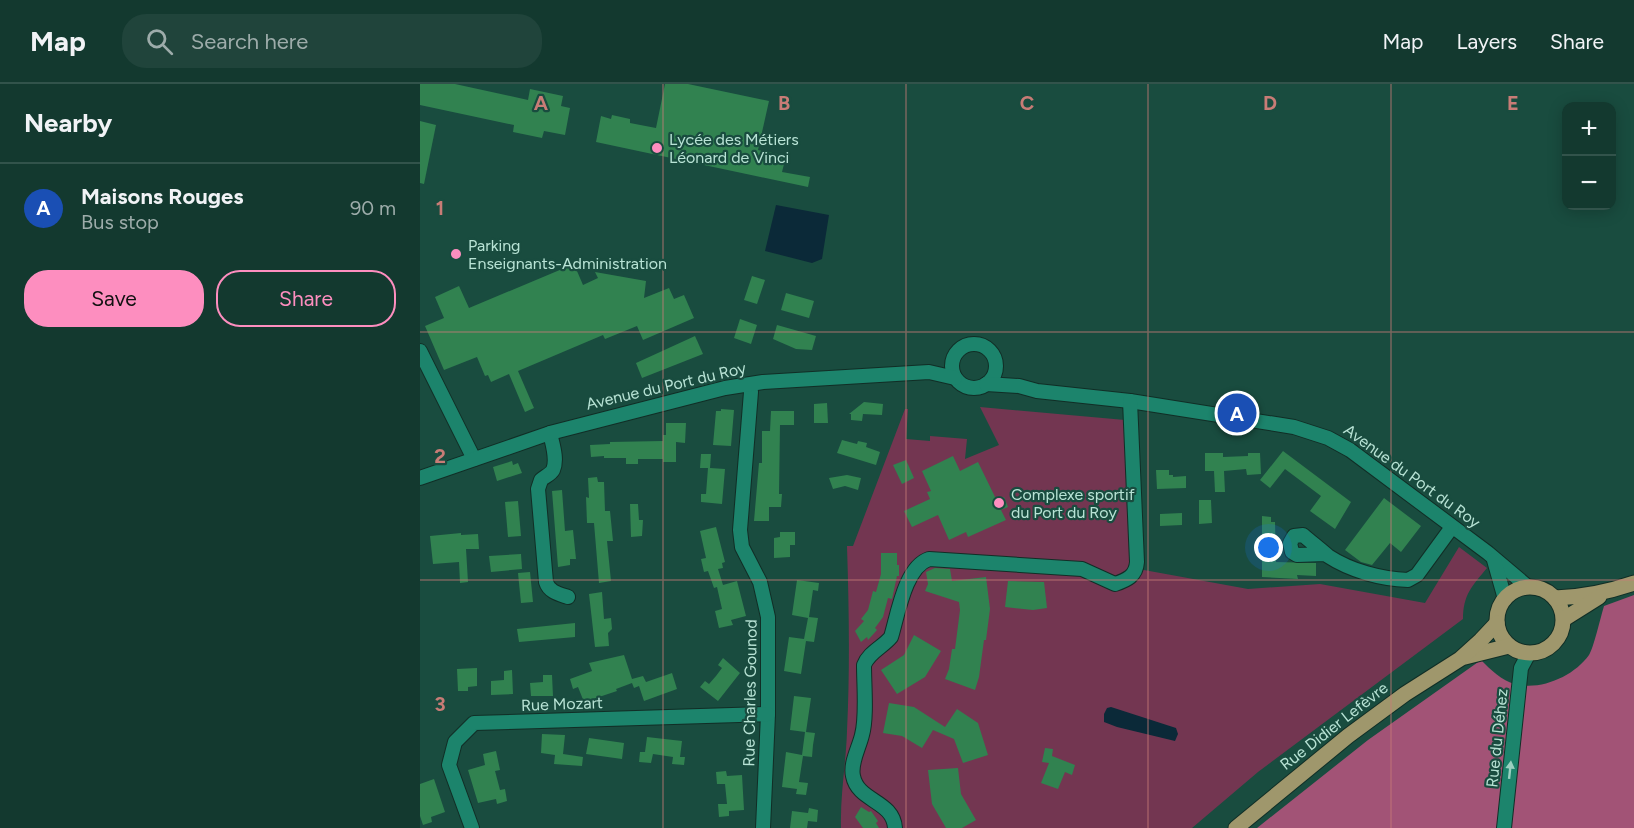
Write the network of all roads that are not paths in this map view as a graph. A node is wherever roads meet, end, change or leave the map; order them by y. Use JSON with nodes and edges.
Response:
{"nodes":[{"id":1,"x":420,"y":351,"type":"edge"},
{"id":2,"x":954,"y":356,"type":"junction"},
{"id":3,"x":996,"y":368,"type":"junction"},
{"id":4,"x":929,"y":372,"type":"junction"},
{"id":5,"x":955,"y":378,"type":"junction"},
{"id":6,"x":986,"y":384,"type":"junction"},
{"id":7,"x":750,"y":385,"type":"junction"},
{"id":8,"x":1019,"y":386,"type":"junction"},
{"id":9,"x":1130,"y":401,"type":"junction"},
{"id":10,"x":550,"y":433,"type":"junction"},
{"id":11,"x":474,"y":459,"type":"junction"},
{"id":12,"x":420,"y":478,"type":"edge"},
{"id":13,"x":1452,"y":527,"type":"junction"},
{"id":14,"x":1326,"y":554,"type":"dead end"},
{"id":15,"x":1494,"y":560,"type":"junction"},
{"id":16,"x":1634,"y":583,"type":"edge"},
{"id":17,"x":1528,"y":587,"type":"junction"},
{"id":18,"x":1607,"y":592,"type":"junction"},
{"id":19,"x":568,"y":597,"type":"dead end"},
{"id":20,"x":1505,"y":598,"type":"junction"},
{"id":21,"x":1555,"y":598,"type":"junction"},
{"id":22,"x":1564,"y":619,"type":"junction"},
{"id":23,"x":1497,"y":623,"type":"junction"},
{"id":24,"x":1509,"y":646,"type":"junction"},
{"id":25,"x":1529,"y":654,"type":"junction"},
{"id":26,"x":1460,"y":658,"type":"junction"},
{"id":27,"x":768,"y":714,"type":"junction"},
{"id":28,"x":472,"y":828,"type":"edge"},
{"id":29,"x":763,"y":828,"type":"edge"},
{"id":30,"x":895,"y":828,"type":"edge"},
{"id":31,"x":1236,"y":828,"type":"edge"},
{"id":32,"x":1504,"y":828,"type":"edge"}],
"edges":[{"from":1,"to":11,"type":"street"},
{"from":2,"to":3,"type":"street","name":"Avenue du Port du Roy"},
{"from":2,"to":4,"type":"street","name":"Avenue du Port du Roy"},
{"from":2,"to":5,"type":"street"},
{"from":3,"to":6,"type":"street"},
{"from":3,"to":8,"type":"street","name":"Avenue du Port du Roy"},
{"from":4,"to":5,"type":"street","name":"Avenue du Port du Roy"},
{"from":4,"to":7,"type":"street","name":"Avenue du Port du Roy"},
{"from":5,"to":6,"type":"street","name":"Avenue du Port du Roy"},
{"from":6,"to":8,"type":"street","name":"Avenue du Port du Roy"},
{"from":7,"to":10,"type":"street","name":"Avenue du Port du Roy"},
{"from":7,"to":27,"type":"street","name":"Rue Charles Gounod"},
{"from":8,"to":9,"type":"street","name":"Avenue du Port du Roy"},
{"from":9,"to":13,"type":"street","name":"Avenue du Port du Roy"},
{"from":9,"to":30,"type":"street"},
{"from":10,"to":11,"type":"street","name":"Avenue du Port du Roy"},
{"from":10,"to":19,"type":"street"},
{"from":11,"to":12,"type":"street","name":"Avenue du Port du Roy"},
{"from":13,"to":14,"type":"street"},
{"from":13,"to":15,"type":"street","name":"Avenue du Port du Roy"},
{"from":15,"to":17,"type":"street","name":"Avenue du Port du Roy"},
{"from":15,"to":20,"type":"street"},
{"from":16,"to":18,"type":"main road"},
{"from":17,"to":20,"type":"main road"},
{"from":17,"to":21,"type":"main road"},
{"from":18,"to":21,"type":"main road"},
{"from":18,"to":22,"type":"main road"},
{"from":20,"to":23,"type":"main road"},
{"from":21,"to":22,"type":"main road"},
{"from":22,"to":25,"type":"main road"},
{"from":23,"to":24,"type":"main road"},
{"from":23,"to":26,"type":"main road","name":"Rue Didier Lefèvre"},
{"from":24,"to":25,"type":"main road"},
{"from":24,"to":26,"type":"main road","name":"Rue Didier Lefèvre"},
{"from":32,"to":25,"type":"street","name":"Rue du Déhez","one_way":true},
{"from":26,"to":31,"type":"main road","name":"Rue Didier Lefèvre"},
{"from":27,"to":28,"type":"street","name":"Rue Mozart"},
{"from":27,"to":29,"type":"street","name":"Rue Charles Gounod"}]}
